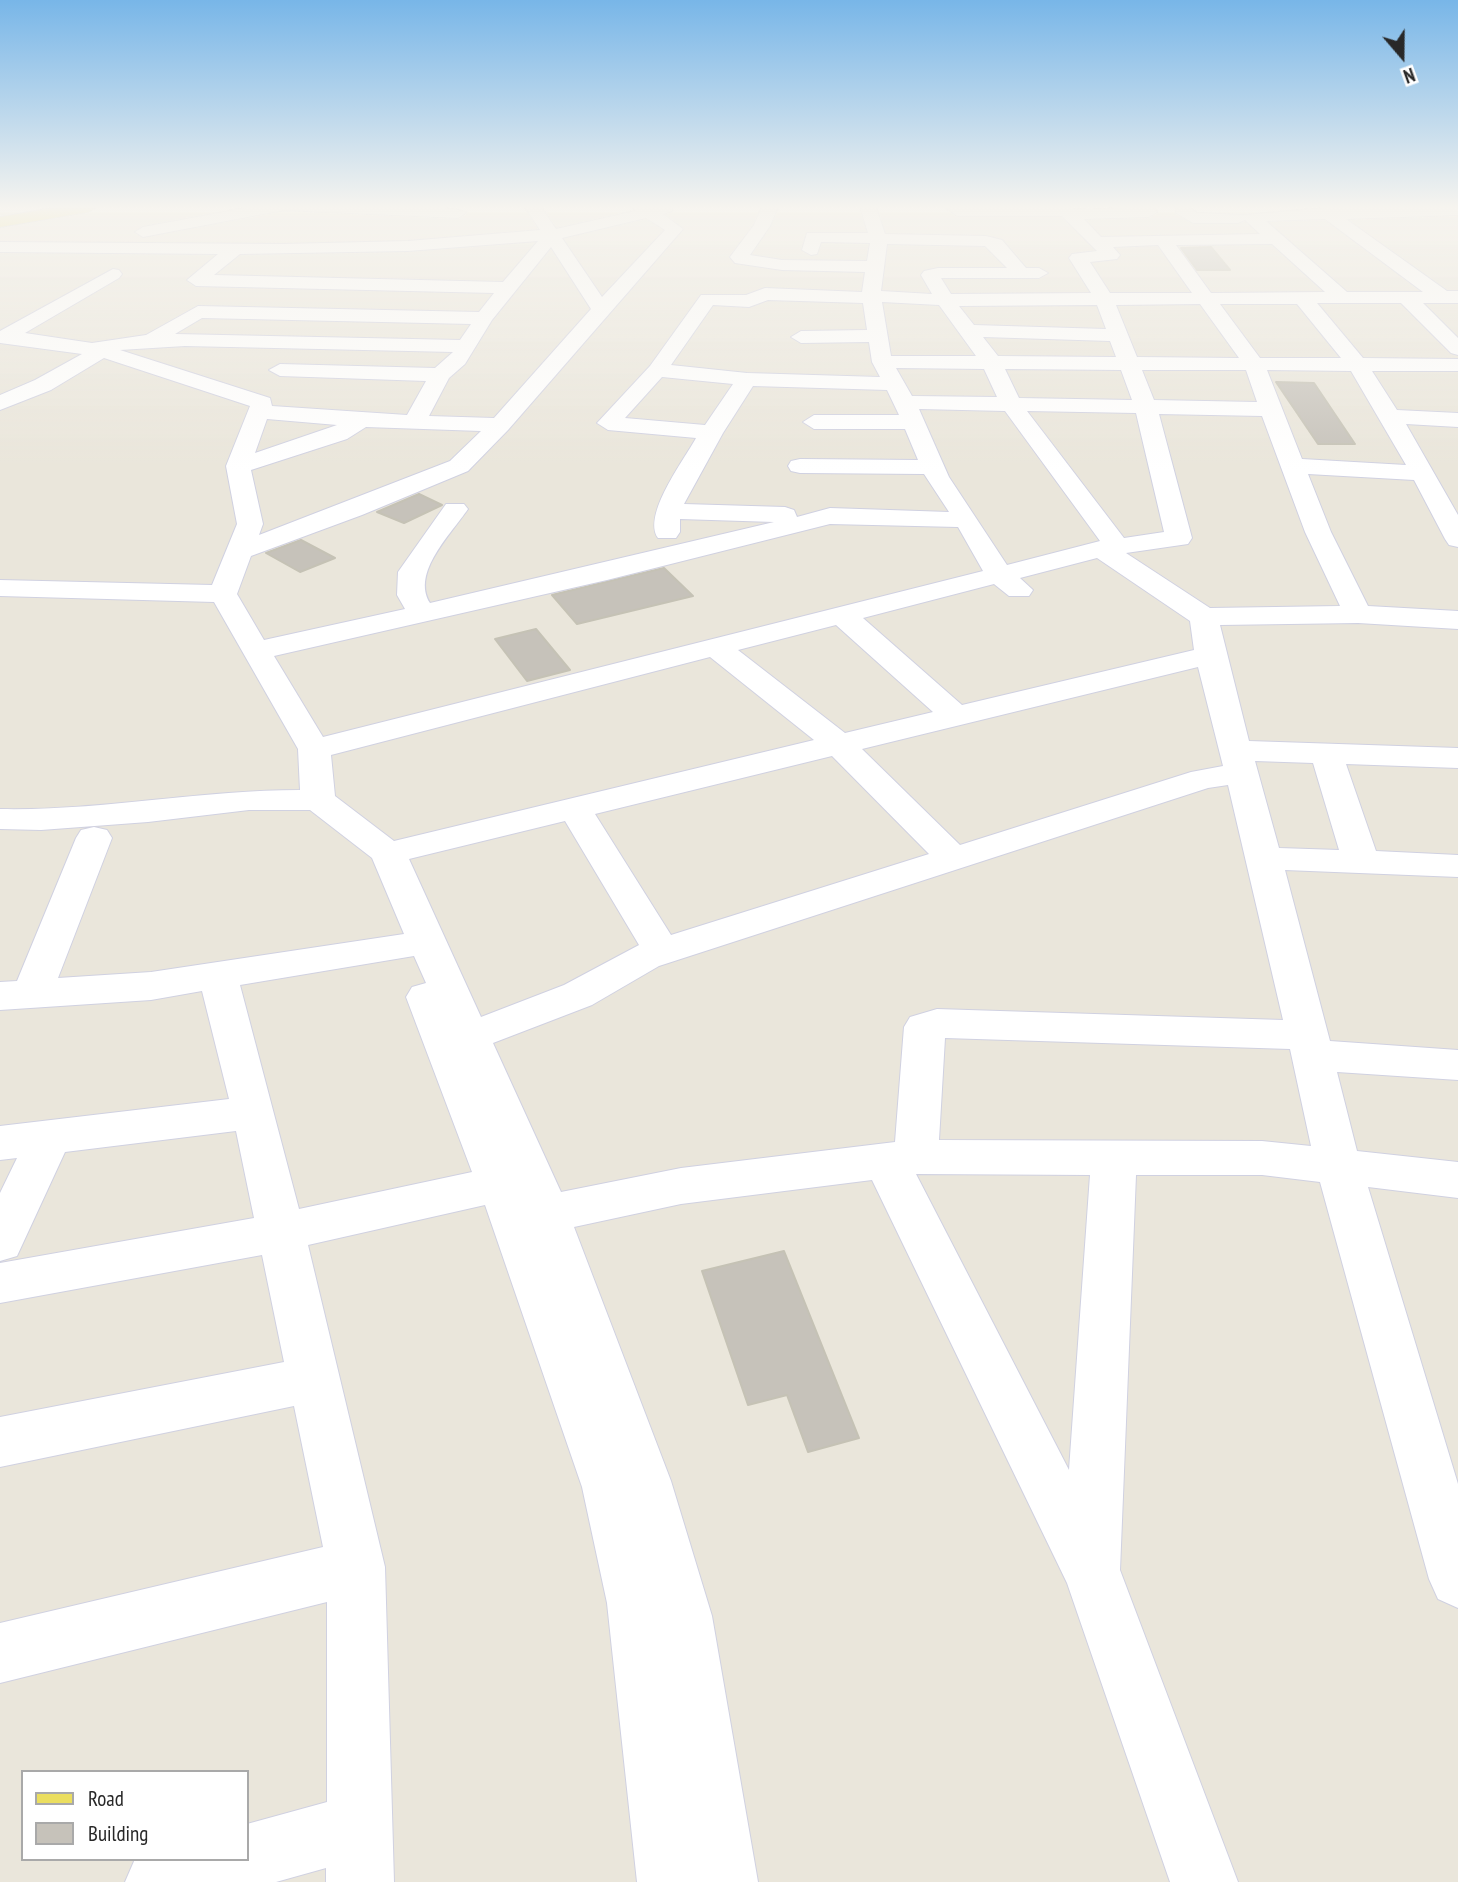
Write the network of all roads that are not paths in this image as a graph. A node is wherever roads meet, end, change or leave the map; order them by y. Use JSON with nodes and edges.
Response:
{"nodes":[{"id":1,"x":80,"y":295,"type":"edge"},
{"id":2,"x":229,"y":295,"type":"edge"},
{"id":3,"x":326,"y":295,"type":"edge"},
{"id":4,"x":408,"y":295,"type":"edge"},
{"id":5,"x":502,"y":295,"type":"edge"},
{"id":6,"x":591,"y":295,"type":"edge"},
{"id":7,"x":615,"y":295,"type":"edge"},
{"id":8,"x":763,"y":295,"type":"edge"},
{"id":9,"x":794,"y":295,"type":"edge"},
{"id":10,"x":942,"y":295,"type":"edge"},
{"id":11,"x":1101,"y":295,"type":"edge"},
{"id":12,"x":1201,"y":295,"type":"edge"},
{"id":13,"x":1339,"y":295,"type":"edge"},
{"id":14,"x":871,"y":297,"type":"junction"},
{"id":15,"x":1450,"y":297,"type":"edge"},
{"id":16,"x":1407,"y":298,"type":"junction"},
{"id":17,"x":1104,"y":299,"type":"junction"},
{"id":18,"x":1344,"y":299,"type":"junction"},
{"id":19,"x":945,"y":300,"type":"junction"},
{"id":20,"x":1304,"y":300,"type":"junction"},
{"id":21,"x":1205,"y":301,"type":"junction"},
{"id":22,"x":601,"y":310,"type":"junction"},
{"id":23,"x":205,"y":312,"type":"junction"},
{"id":24,"x":311,"y":313,"type":"junction"},
{"id":25,"x":392,"y":315,"type":"junction"},
{"id":26,"x":141,"y":318,"type":"dead end"},
{"id":27,"x":484,"y":318,"type":"junction"},
{"id":28,"x":968,"y":331,"type":"junction"},
{"id":29,"x":1115,"y":335,"type":"junction"},
{"id":30,"x":2,"y":337,"type":"edge"},
{"id":31,"x":801,"y":337,"type":"dead end"},
{"id":32,"x":149,"y":341,"type":"junction"},
{"id":33,"x":299,"y":341,"type":"junction"},
{"id":34,"x":378,"y":342,"type":"junction"},
{"id":35,"x":467,"y":346,"type":"junction"},
{"id":36,"x":100,"y":349,"type":"junction"},
{"id":37,"x":1458,"y":349,"type":"edge"},
{"id":38,"x":992,"y":363,"type":"junction"},
{"id":39,"x":1131,"y":364,"type":"junction"},
{"id":40,"x":1254,"y":364,"type":"junction"},
{"id":41,"x":1358,"y":365,"type":"junction"},
{"id":42,"x":1458,"y":365,"type":"edge"},
{"id":43,"x":280,"y":370,"type":"junction"},
{"id":44,"x":657,"y":370,"type":"junction"},
{"id":45,"x":357,"y":373,"type":"junction"},
{"id":46,"x":440,"y":375,"type":"junction"},
{"id":47,"x":747,"y":379,"type":"junction"},
{"id":48,"x":894,"y":381,"type":"junction"},
{"id":49,"x":0,"y":403,"type":"edge"},
{"id":50,"x":1012,"y":405,"type":"junction"},
{"id":51,"x":261,"y":407,"type":"junction"},
{"id":52,"x":1146,"y":408,"type":"junction"},
{"id":53,"x":1271,"y":409,"type":"junction"},
{"id":54,"x":1390,"y":416,"type":"junction"},
{"id":55,"x":361,"y":420,"type":"junction"},
{"id":56,"x":1458,"y":420,"type":"edge"},
{"id":57,"x":414,"y":422,"type":"junction"},
{"id":58,"x":814,"y":422,"type":"dead end"},
{"id":59,"x":500,"y":425,"type":"junction"},
{"id":60,"x":711,"y":433,"type":"junction"},
{"id":61,"x":238,"y":466,"type":"junction"},
{"id":62,"x":800,"y":466,"type":"dead end"},
{"id":63,"x":1293,"y":466,"type":"junction"},
{"id":64,"x":933,"y":467,"type":"junction"},
{"id":65,"x":1422,"y":473,"type":"junction"},
{"id":66,"x":1449,"y":505,"type":"edge"},
{"id":67,"x":456,"y":509,"type":"dead end"},
{"id":68,"x":667,"y":511,"type":"junction"},
{"id":69,"x":830,"y":516,"type":"junction"},
{"id":70,"x":967,"y":520,"type":"junction"},
{"id":71,"x":1458,"y":539,"type":"edge"},
{"id":72,"x":1109,"y":547,"type":"junction"},
{"id":73,"x":240,"y":551,"type":"junction"},
{"id":74,"x":667,"y":557,"type":"junction"},
{"id":75,"x":1010,"y":583,"type":"junction"},
{"id":76,"x":0,"y":588,"type":"edge"},
{"id":77,"x":223,"y":594,"type":"junction"},
{"id":78,"x":422,"y":614,"type":"junction"},
{"id":79,"x":1358,"y":614,"type":"junction"},
{"id":80,"x":843,"y":616,"type":"junction"},
{"id":81,"x":1458,"y":620,"type":"edge"},
{"id":82,"x":1207,"y":636,"type":"junction"},
{"id":83,"x":717,"y":649,"type":"junction"},
{"id":84,"x":256,"y":651,"type":"junction"},
{"id":85,"x":956,"y":716,"type":"junction"},
{"id":86,"x":840,"y":745,"type":"junction"},
{"id":87,"x":314,"y":749,"type":"junction"},
{"id":88,"x":1327,"y":755,"type":"junction"},
{"id":89,"x":1458,"y":758,"type":"edge"},
{"id":90,"x":1238,"y":762,"type":"junction"},
{"id":91,"x":318,"y":800,"type":"junction"},
{"id":92,"x":574,"y":808,"type":"junction"},
{"id":93,"x":0,"y":820,"type":"edge"},
{"id":94,"x":94,"y":838,"type":"junction"},
{"id":95,"x":0,"y":841,"type":"edge"},
{"id":96,"x":382,"y":848,"type":"junction"},
{"id":97,"x":1264,"y":858,"type":"junction"},
{"id":98,"x":954,"y":859,"type":"junction"},
{"id":99,"x":1361,"y":862,"type":"junction"},
{"id":100,"x":1458,"y":866,"type":"edge"},
{"id":101,"x":407,"y":946,"type":"junction"},
{"id":102,"x":663,"y":953,"type":"junction"},
{"id":103,"x":218,"y":976,"type":"junction"},
{"id":104,"x":16,"y":995,"type":"edge"},
{"id":105,"x":471,"y":1036,"type":"junction"},
{"id":106,"x":1310,"y":1045,"type":"junction"},
{"id":107,"x":1458,"y":1066,"type":"edge"},
{"id":108,"x":254,"y":1112,"type":"junction"},
{"id":109,"x":49,"y":1138,"type":"junction"},
{"id":110,"x":0,"y":1143,"type":"edge"},
{"id":111,"x":900,"y":1158,"type":"junction"},
{"id":112,"x":1114,"y":1158,"type":"junction"},
{"id":113,"x":1338,"y":1165,"type":"junction"},
{"id":114,"x":1458,"y":1181,"type":"edge"},
{"id":115,"x":500,"y":1184,"type":"junction"},
{"id":116,"x":546,"y":1214,"type":"junction"},
{"id":117,"x":281,"y":1232,"type":"junction"},
{"id":118,"x":0,"y":1242,"type":"edge"},
{"id":119,"x":0,"y":1283,"type":"edge"},
{"id":120,"x":314,"y":1379,"type":"junction"},
{"id":121,"x":0,"y":1442,"type":"edge"},
{"id":122,"x":356,"y":1567,"type":"junction"},
{"id":123,"x":1091,"y":1570,"type":"junction"},
{"id":124,"x":1458,"y":1579,"type":"edge"},
{"id":125,"x":0,"y":1653,"type":"edge"},
{"id":126,"x":360,"y":1854,"type":"edge"},
{"id":127,"x":248,"y":1857,"type":"edge"},
{"id":128,"x":233,"y":1861,"type":"edge"},
{"id":129,"x":159,"y":1882,"type":"edge"},
{"id":130,"x":671,"y":1882,"type":"edge"},
{"id":131,"x":724,"y":1882,"type":"edge"},
{"id":132,"x":1204,"y":1882,"type":"edge"}],
"edges":[{"from":1,"to":30,"type":"street"},
{"from":2,"to":23,"type":"street"},
{"from":3,"to":24,"type":"street"},
{"from":4,"to":25,"type":"street"},
{"from":5,"to":27,"type":"street"},
{"from":6,"to":22,"type":"street"},
{"from":7,"to":22,"type":"street"},
{"from":8,"to":44,"type":"street"},
{"from":9,"to":14,"type":"street"},
{"from":10,"to":19,"type":"street"},
{"from":11,"to":17,"type":"street"},
{"from":12,"to":21,"type":"street"},
{"from":13,"to":18,"type":"street"},
{"from":14,"to":19,"type":"street"},
{"from":14,"to":48,"type":"street"},
{"from":15,"to":16,"type":"street"},
{"from":16,"to":18,"type":"street"},
{"from":16,"to":37,"type":"street"},
{"from":17,"to":19,"type":"street"},
{"from":17,"to":21,"type":"street"},
{"from":17,"to":29,"type":"street"},
{"from":18,"to":20,"type":"street"},
{"from":19,"to":28,"type":"street"},
{"from":20,"to":21,"type":"street"},
{"from":20,"to":41,"type":"street"},
{"from":21,"to":40,"type":"street"},
{"from":22,"to":59,"type":"street"},
{"from":23,"to":24,"type":"street"},
{"from":23,"to":32,"type":"street"},
{"from":24,"to":25,"type":"street"},
{"from":24,"to":33,"type":"street"},
{"from":25,"to":27,"type":"street"},
{"from":25,"to":34,"type":"street"},
{"from":26,"to":36,"type":"street"},
{"from":27,"to":35,"type":"street"},
{"from":28,"to":29,"type":"street"},
{"from":28,"to":38,"type":"street"},
{"from":29,"to":39,"type":"street"},
{"from":30,"to":36,"type":"street"},
{"from":31,"to":48,"type":"street"},
{"from":32,"to":33,"type":"street"},
{"from":32,"to":36,"type":"street"},
{"from":33,"to":34,"type":"street"},
{"from":33,"to":43,"type":"street"},
{"from":34,"to":35,"type":"street"},
{"from":34,"to":45,"type":"street"},
{"from":35,"to":46,"type":"street"},
{"from":36,"to":49,"type":"street"},
{"from":36,"to":51,"type":"street"},
{"from":38,"to":39,"type":"street"},
{"from":38,"to":48,"type":"street"},
{"from":38,"to":50,"type":"street"},
{"from":39,"to":40,"type":"street"},
{"from":39,"to":52,"type":"street"},
{"from":40,"to":41,"type":"street"},
{"from":40,"to":53,"type":"street"},
{"from":41,"to":42,"type":"street"},
{"from":41,"to":54,"type":"street"},
{"from":43,"to":45,"type":"street"},
{"from":43,"to":51,"type":"street"},
{"from":44,"to":47,"type":"street"},
{"from":44,"to":60,"type":"street"},
{"from":45,"to":46,"type":"street"},
{"from":46,"to":57,"type":"street"},
{"from":47,"to":48,"type":"street"},
{"from":47,"to":60,"type":"street"},
{"from":48,"to":50,"type":"street"},
{"from":48,"to":58,"type":"street"},
{"from":48,"to":64,"type":"street"},
{"from":50,"to":52,"type":"street"},
{"from":50,"to":72,"type":"street"},
{"from":51,"to":55,"type":"street"},
{"from":51,"to":61,"type":"street"},
{"from":52,"to":53,"type":"street"},
{"from":52,"to":72,"type":"street"},
{"from":53,"to":63,"type":"street"},
{"from":54,"to":56,"type":"street"},
{"from":54,"to":65,"type":"street"},
{"from":55,"to":57,"type":"street"},
{"from":55,"to":61,"type":"street"},
{"from":57,"to":59,"type":"street"},
{"from":59,"to":73,"type":"street"},
{"from":60,"to":68,"type":"street"},
{"from":61,"to":73,"type":"street"},
{"from":62,"to":64,"type":"street"},
{"from":63,"to":65,"type":"street"},
{"from":63,"to":79,"type":"street"},
{"from":64,"to":70,"type":"street"},
{"from":65,"to":66,"type":"street"},
{"from":66,"to":71,"type":"street"},
{"from":67,"to":78,"type":"street"},
{"from":68,"to":69,"type":"street"},
{"from":68,"to":74,"type":"street"},
{"from":69,"to":70,"type":"street"},
{"from":69,"to":74,"type":"street"},
{"from":70,"to":75,"type":"street"},
{"from":72,"to":75,"type":"street"},
{"from":72,"to":82,"type":"street"},
{"from":73,"to":77,"type":"street"},
{"from":74,"to":78,"type":"street"},
{"from":75,"to":80,"type":"street"},
{"from":76,"to":77,"type":"street"},
{"from":77,"to":84,"type":"street"},
{"from":78,"to":84,"type":"street"},
{"from":79,"to":81,"type":"street"},
{"from":79,"to":82,"type":"street"},
{"from":80,"to":83,"type":"street"},
{"from":80,"to":85,"type":"street"},
{"from":82,"to":85,"type":"street"},
{"from":82,"to":90,"type":"street"},
{"from":83,"to":86,"type":"street"},
{"from":83,"to":87,"type":"street"},
{"from":84,"to":87,"type":"street"},
{"from":85,"to":86,"type":"street"},
{"from":86,"to":92,"type":"street"},
{"from":86,"to":98,"type":"street"},
{"from":87,"to":91,"type":"street"},
{"from":88,"to":89,"type":"street"},
{"from":88,"to":90,"type":"street"},
{"from":88,"to":99,"type":"street"},
{"from":90,"to":97,"type":"street"},
{"from":90,"to":98,"type":"street"},
{"from":91,"to":93,"type":"street"},
{"from":91,"to":94,"type":"street"},
{"from":91,"to":96,"type":"street"},
{"from":92,"to":96,"type":"street"},
{"from":92,"to":102,"type":"street"},
{"from":94,"to":95,"type":"street"},
{"from":94,"to":104,"type":"street"},
{"from":96,"to":101,"type":"street"},
{"from":96,"to":105,"type":"street"},
{"from":97,"to":99,"type":"street"},
{"from":97,"to":106,"type":"street"},
{"from":98,"to":102,"type":"street"},
{"from":99,"to":100,"type":"street"},
{"from":101,"to":103,"type":"street"},
{"from":101,"to":115,"type":"street"},
{"from":102,"to":105,"type":"street"},
{"from":103,"to":104,"type":"street"},
{"from":103,"to":108,"type":"street"},
{"from":105,"to":116,"type":"street"},
{"from":106,"to":107,"type":"street"},
{"from":106,"to":111,"type":"street"},
{"from":106,"to":113,"type":"street"},
{"from":108,"to":109,"type":"street"},
{"from":108,"to":117,"type":"street"},
{"from":109,"to":110,"type":"street"},
{"from":109,"to":118,"type":"street"},
{"from":111,"to":112,"type":"street"},
{"from":111,"to":116,"type":"street"},
{"from":111,"to":123,"type":"street"},
{"from":112,"to":113,"type":"street"},
{"from":112,"to":123,"type":"street"},
{"from":113,"to":114,"type":"street"},
{"from":113,"to":124,"type":"street"},
{"from":115,"to":117,"type":"street"},
{"from":115,"to":130,"type":"street"},
{"from":116,"to":131,"type":"street"},
{"from":117,"to":119,"type":"street"},
{"from":117,"to":120,"type":"street"},
{"from":120,"to":121,"type":"street"},
{"from":120,"to":122,"type":"street"},
{"from":122,"to":125,"type":"street"},
{"from":122,"to":126,"type":"street"},
{"from":123,"to":132,"type":"street"},
{"from":126,"to":127,"type":"street"},
{"from":128,"to":129,"type":"street"}]}
